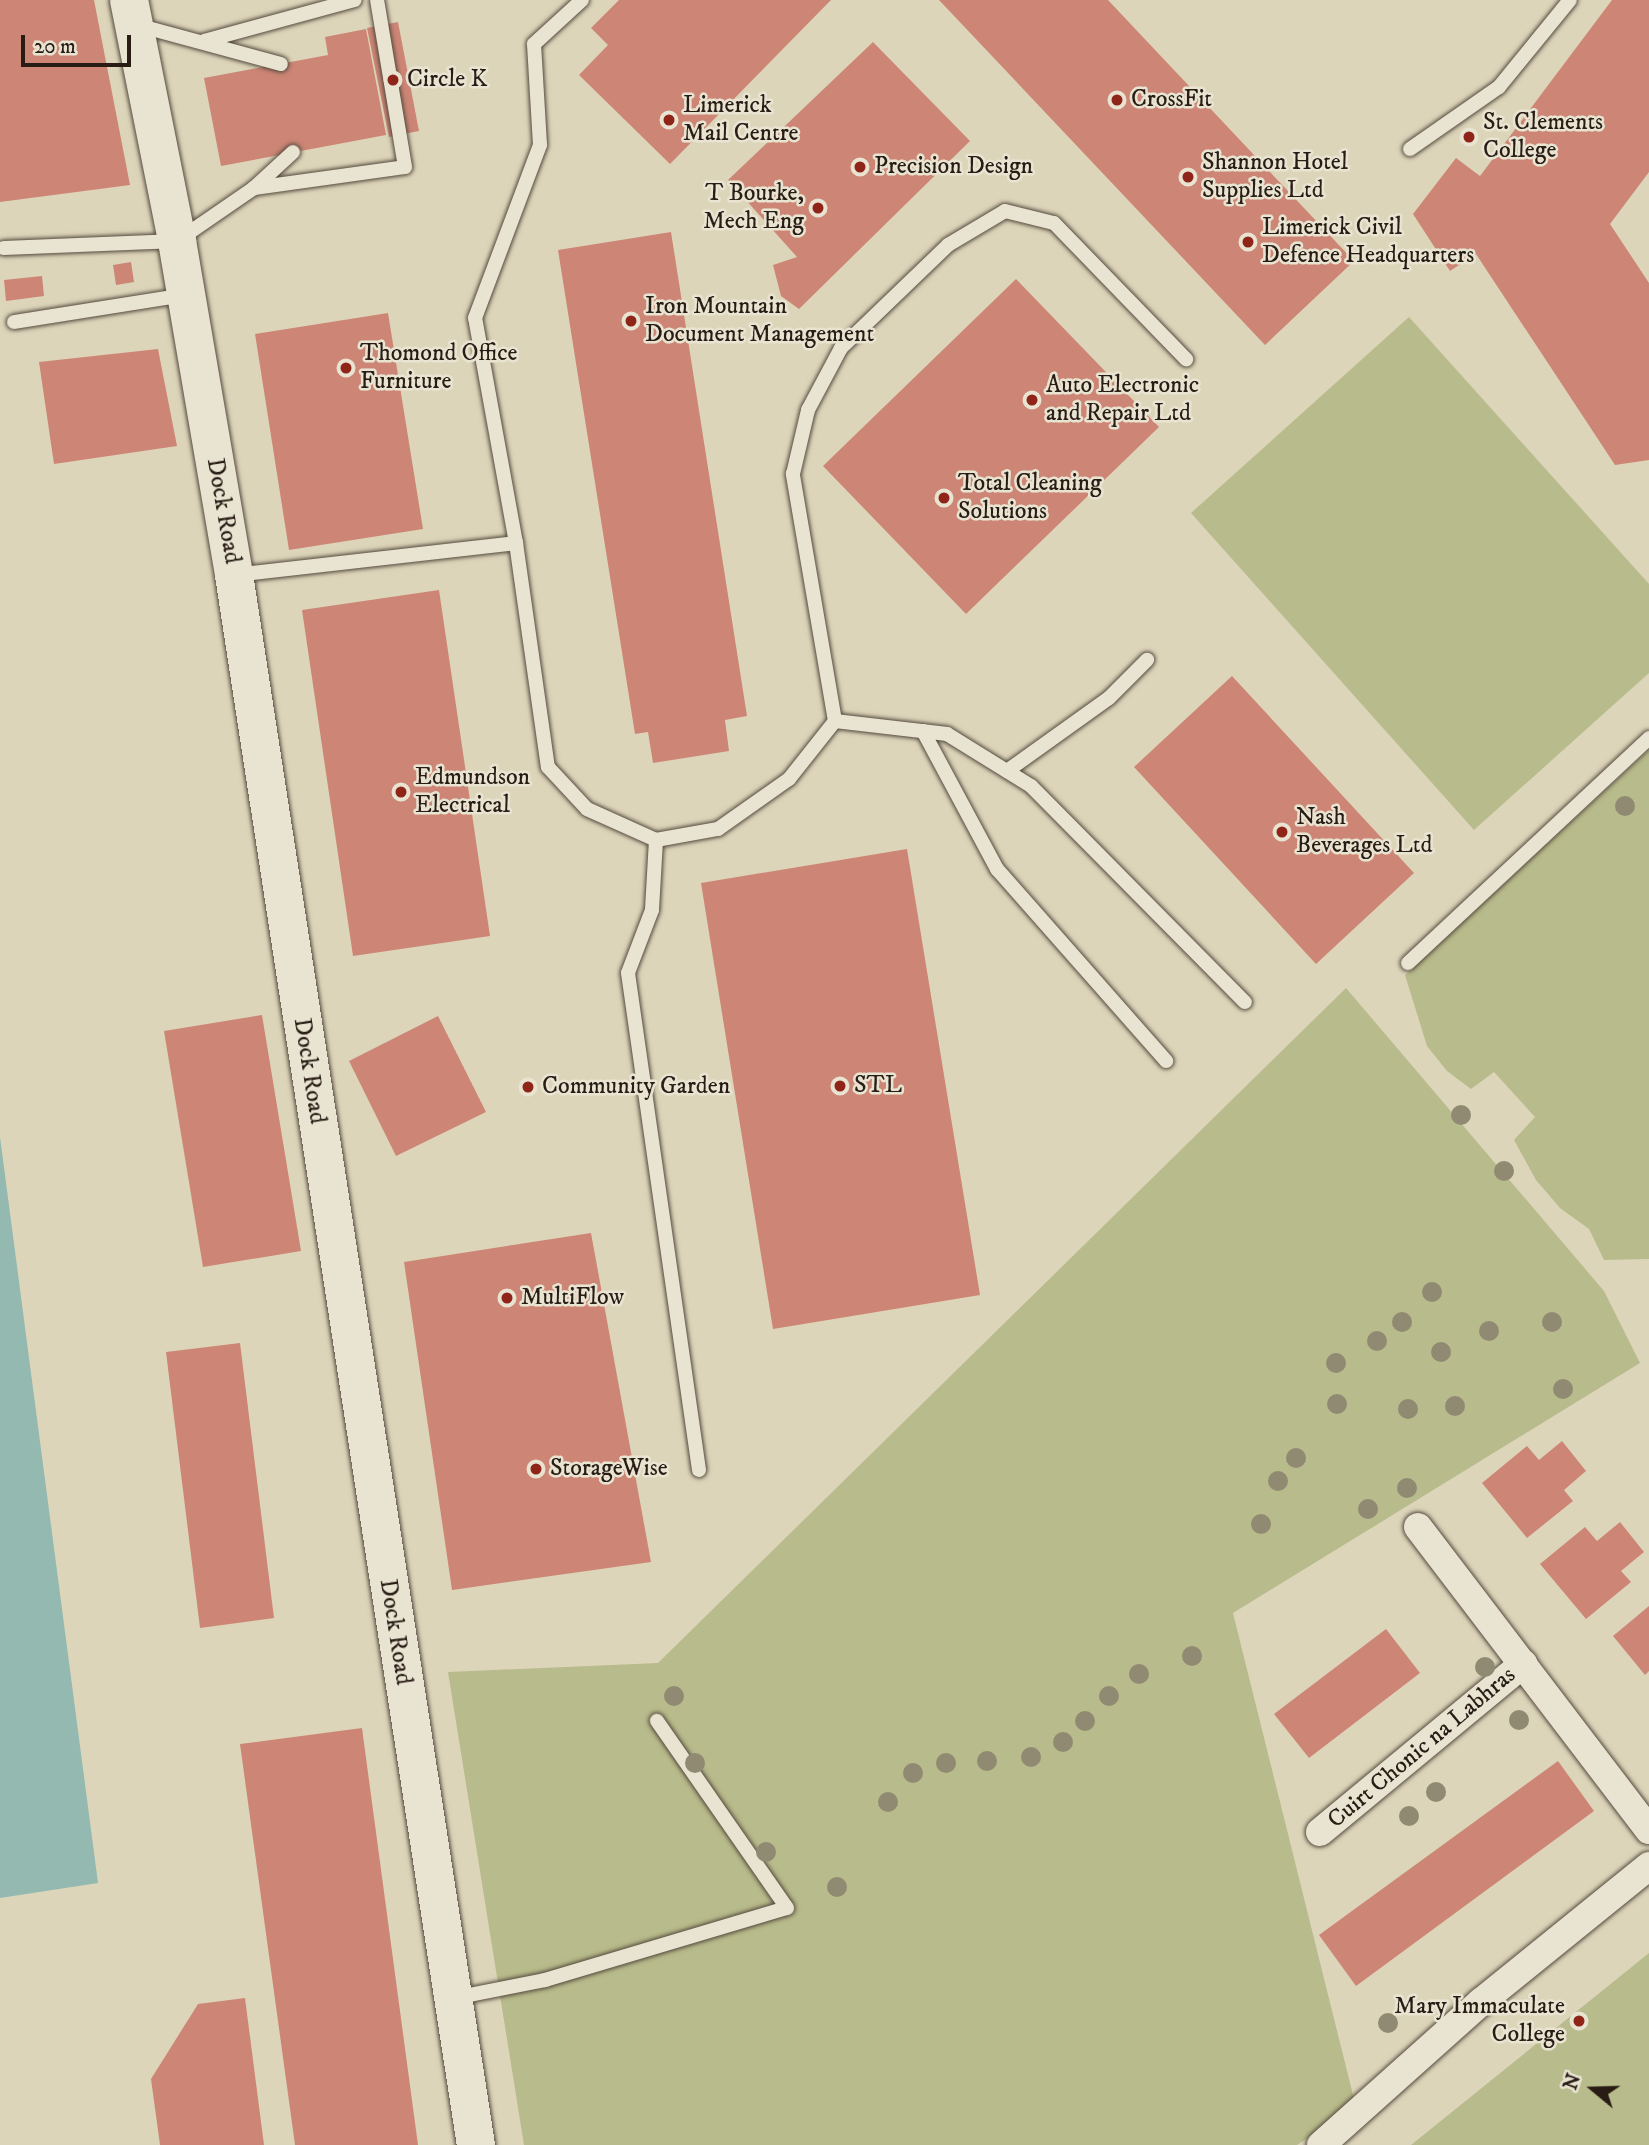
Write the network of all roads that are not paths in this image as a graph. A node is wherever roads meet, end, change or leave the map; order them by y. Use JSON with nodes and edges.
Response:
{"nodes":[{"id":1,"x":355,"y":0,"type":"edge"},
{"id":2,"x":377,"y":0,"type":"edge"},
{"id":3,"x":582,"y":0,"type":"edge"},
{"id":4,"x":1570,"y":0,"type":"edge"},
{"id":5,"x":131,"y":12,"type":"edge"},
{"id":6,"x":204,"y":41,"type":"junction"},
{"id":7,"x":281,"y":64,"type":"dead end"},
{"id":8,"x":1410,"y":149,"type":"dead end"},
{"id":9,"x":293,"y":152,"type":"dead end"},
{"id":10,"x":254,"y":188,"type":"junction"},
{"id":11,"x":177,"y":241,"type":"junction"},
{"id":12,"x":4,"y":248,"type":"dead end"},
{"id":13,"x":186,"y":295,"type":"junction"},
{"id":14,"x":14,"y":322,"type":"dead end"},
{"id":15,"x":1186,"y":359,"type":"dead end"},
{"id":16,"x":516,"y":543,"type":"junction"},
{"id":17,"x":234,"y":575,"type":"junction"},
{"id":18,"x":1147,"y":660,"type":"dead end"},
{"id":19,"x":835,"y":721,"type":"junction"},
{"id":20,"x":923,"y":732,"type":"junction"},
{"id":21,"x":1649,"y":738,"type":"edge"},
{"id":22,"x":1007,"y":771,"type":"junction"},
{"id":23,"x":656,"y":840,"type":"junction"},
{"id":24,"x":1408,"y":962,"type":"dead end"},
{"id":25,"x":1245,"y":1002,"type":"dead end"},
{"id":26,"x":1166,"y":1061,"type":"dead end"},
{"id":27,"x":699,"y":1470,"type":"dead end"},
{"id":28,"x":1418,"y":1527,"type":"dead end"},
{"id":29,"x":1524,"y":1664,"type":"junction"},
{"id":30,"x":657,"y":1721,"type":"dead end"},
{"id":31,"x":1649,"y":1830,"type":"edge"},
{"id":32,"x":1320,"y":1832,"type":"dead end"},
{"id":33,"x":1649,"y":1866,"type":"edge"},
{"id":34,"x":453,"y":1998,"type":"junction"},
{"id":35,"x":475,"y":2145,"type":"edge"},
{"id":36,"x":1321,"y":2145,"type":"edge"}],
"edges":[{"from":1,"to":6,"type":"lane"},
{"from":2,"to":10,"type":"lane"},
{"from":3,"to":16,"type":"lane"},
{"from":4,"to":8,"type":"lane"},
{"from":5,"to":6,"type":"lane"},
{"from":5,"to":11,"type":"main road","name":"Dock Road"},
{"from":6,"to":7,"type":"lane"},
{"from":9,"to":10,"type":"lane"},
{"from":10,"to":11,"type":"lane"},
{"from":11,"to":12,"type":"lane"},
{"from":11,"to":13,"type":"main road","name":"Dock Road"},
{"from":13,"to":14,"type":"lane"},
{"from":13,"to":17,"type":"main road","name":"Dock Road"},
{"from":15,"to":19,"type":"lane"},
{"from":16,"to":17,"type":"lane"},
{"from":16,"to":23,"type":"lane"},
{"from":17,"to":34,"type":"main road","name":"Dock Road"},
{"from":18,"to":22,"type":"lane"},
{"from":19,"to":20,"type":"lane"},
{"from":19,"to":23,"type":"lane"},
{"from":20,"to":22,"type":"lane"},
{"from":20,"to":26,"type":"lane"},
{"from":21,"to":24,"type":"lane"},
{"from":22,"to":25,"type":"lane"},
{"from":23,"to":27,"type":"lane"},
{"from":28,"to":29,"type":"street","name":"Cuirt Chonic na Labhras"},
{"from":29,"to":31,"type":"street","name":"Cuirt Chonic na Labhras"},
{"from":29,"to":32,"type":"street","name":"Cuirt Chonic na Labhras"},
{"from":30,"to":34,"type":"lane"},
{"from":33,"to":36,"type":"street"},
{"from":34,"to":35,"type":"main road","name":"Dock Road"}]}
